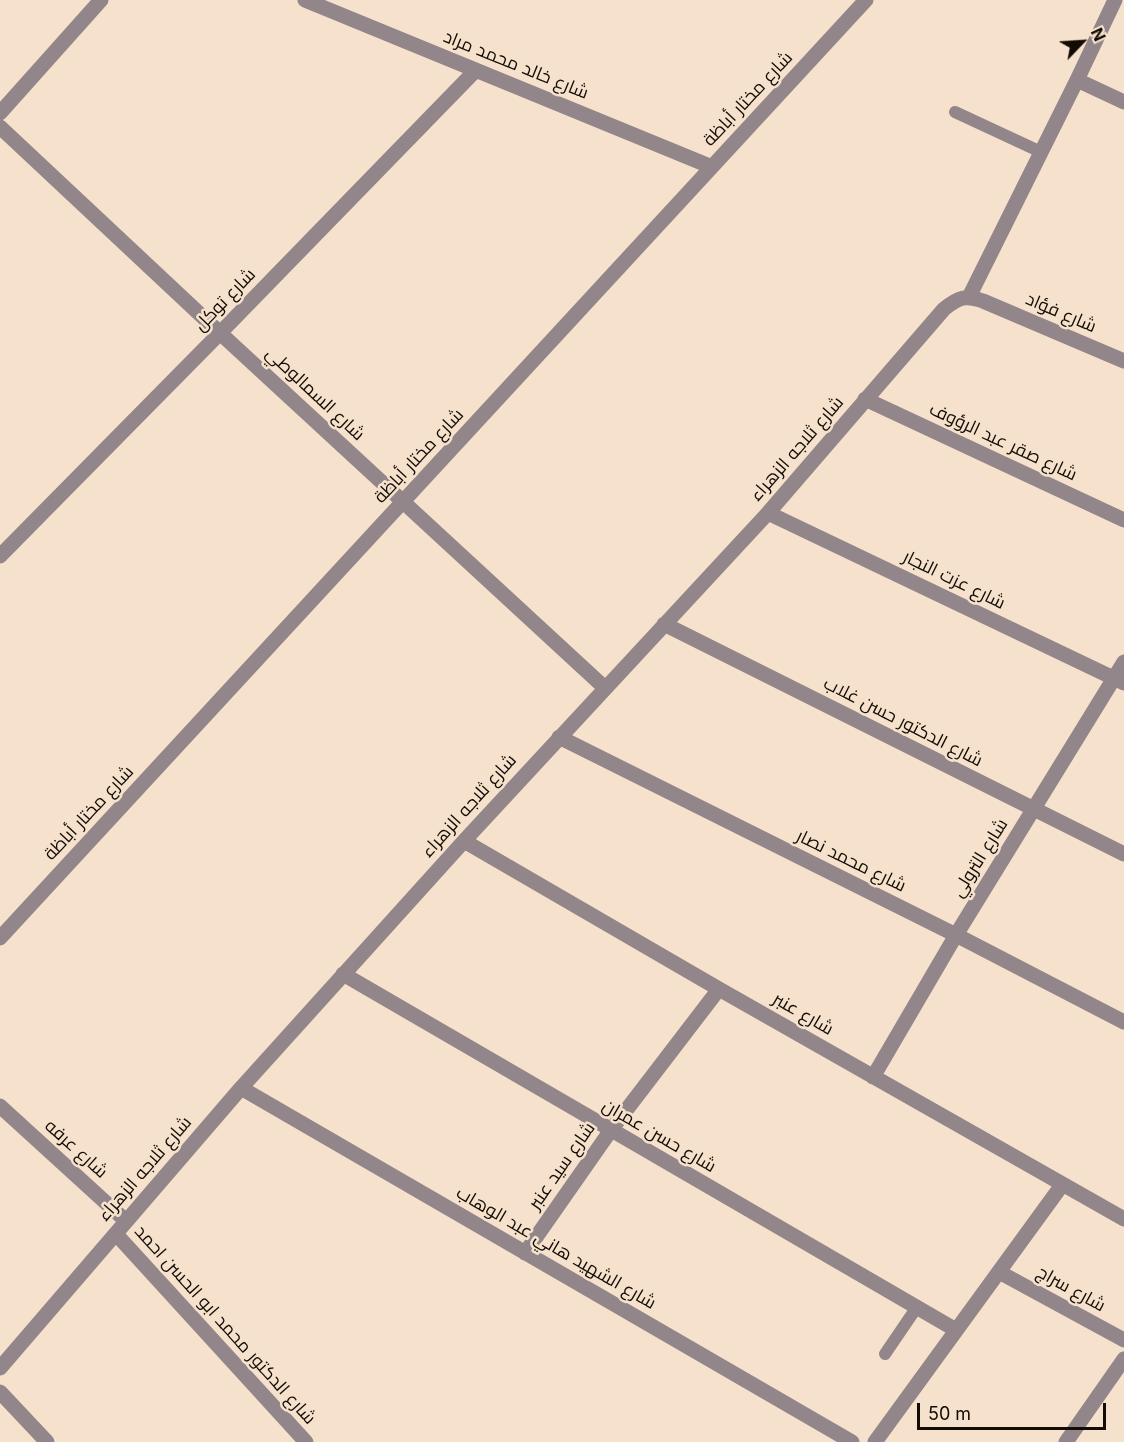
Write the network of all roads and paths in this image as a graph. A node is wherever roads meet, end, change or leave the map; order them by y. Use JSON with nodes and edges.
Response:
{"nodes":[{"id":1,"x":101,"y":0,"type":"edge"},
{"id":2,"x":307,"y":0,"type":"edge"},
{"id":3,"x":866,"y":0,"type":"edge"},
{"id":4,"x":1115,"y":0,"type":"edge"},
{"id":5,"x":476,"y":70,"type":"junction"},
{"id":6,"x":1077,"y":80,"type":"junction"},
{"id":7,"x":1124,"y":102,"type":"edge"},
{"id":8,"x":955,"y":112,"type":"dead end"},
{"id":9,"x":0,"y":113,"type":"edge"},
{"id":10,"x":0,"y":127,"type":"edge"},
{"id":11,"x":1041,"y":152,"type":"junction"},
{"id":12,"x":712,"y":167,"type":"junction"},
{"id":13,"x":976,"y":299,"type":"junction"},
{"id":14,"x":220,"y":333,"type":"junction"},
{"id":15,"x":1124,"y":361,"type":"edge"},
{"id":16,"x":865,"y":399,"type":"junction"},
{"id":17,"x":404,"y":502,"type":"junction"},
{"id":18,"x":768,"y":513,"type":"junction"},
{"id":19,"x":1124,"y":520,"type":"edge"},
{"id":20,"x":0,"y":556,"type":"edge"},
{"id":21,"x":664,"y":624,"type":"junction"},
{"id":22,"x":1124,"y":662,"type":"edge"},
{"id":23,"x":1119,"y":681,"type":"edge"},
{"id":24,"x":605,"y":688,"type":"junction"},
{"id":25,"x":559,"y":737,"type":"junction"},
{"id":26,"x":1034,"y":809,"type":"junction"},
{"id":27,"x":464,"y":841,"type":"junction"},
{"id":28,"x":1124,"y":854,"type":"edge"},
{"id":29,"x":956,"y":935,"type":"junction"},
{"id":30,"x":0,"y":938,"type":"edge"},
{"id":31,"x":343,"y":974,"type":"junction"},
{"id":32,"x":719,"y":989,"type":"junction"},
{"id":33,"x":1124,"y":1022,"type":"edge"},
{"id":34,"x":873,"y":1077,"type":"junction"},
{"id":35,"x":241,"y":1088,"type":"junction"},
{"id":36,"x":0,"y":1106,"type":"edge"},
{"id":37,"x":611,"y":1130,"type":"junction"},
{"id":38,"x":1062,"y":1185,"type":"junction"},
{"id":39,"x":1124,"y":1219,"type":"edge"},
{"id":40,"x":126,"y":1221,"type":"junction"},
{"id":41,"x":116,"y":1234,"type":"junction"},
{"id":42,"x":525,"y":1253,"type":"junction"},
{"id":43,"x":999,"y":1272,"type":"junction"},
{"id":44,"x":917,"y":1307,"type":"junction"},
{"id":45,"x":956,"y":1330,"type":"junction"},
{"id":46,"x":1124,"y":1340,"type":"edge"},
{"id":47,"x":885,"y":1354,"type":"dead end"},
{"id":48,"x":1124,"y":1359,"type":"edge"},
{"id":49,"x":0,"y":1368,"type":"edge"},
{"id":50,"x":0,"y":1392,"type":"edge"},
{"id":51,"x":47,"y":1442,"type":"edge"},
{"id":52,"x":306,"y":1442,"type":"edge"},
{"id":53,"x":852,"y":1442,"type":"edge"},
{"id":54,"x":875,"y":1442,"type":"edge"},
{"id":55,"x":1066,"y":1442,"type":"edge"}],
"edges":[{"from":1,"to":9,"type":"street"},
{"from":2,"to":5,"type":"street","name":"شارع خالد محمد مراد"},
{"from":3,"to":12,"type":"street","name":"شارع مختار أباظة"},
{"from":4,"to":6,"type":"street"},
{"from":5,"to":12,"type":"street","name":"شارع خالد محمد مراد"},
{"from":5,"to":14,"type":"street","name":"شارع توكل"},
{"from":6,"to":7,"type":"street"},
{"from":6,"to":11,"type":"street"},
{"from":8,"to":11,"type":"lane"},
{"from":10,"to":14,"type":"street","name":"شارع السمالوطي"},
{"from":11,"to":13,"type":"street"},
{"from":12,"to":17,"type":"street","name":"شارع مختار أباظة"},
{"from":13,"to":15,"type":"street","name":"شارع فؤاد"},
{"from":13,"to":16,"type":"street","name":"شارع ثلاجه الزهراء"},
{"from":14,"to":17,"type":"street","name":"شارع السمالوطي"},
{"from":14,"to":20,"type":"street","name":"شارع توكل"},
{"from":16,"to":18,"type":"street","name":"شارع ثلاجه الزهراء"},
{"from":16,"to":19,"type":"street","name":"شارع صقر عبد الرؤوف"},
{"from":17,"to":24,"type":"street","name":"شارع السمالوطي"},
{"from":17,"to":30,"type":"street","name":"شارع مختار أباظة"},
{"from":18,"to":21,"type":"street","name":"شارع ثلاجه الزهراء"},
{"from":18,"to":23,"type":"street","name":"شارع عزت النجار"},
{"from":21,"to":24,"type":"street","name":"شارع ثلاجه الزهراء"},
{"from":21,"to":26,"type":"street","name":"شارع الدكتور حسن غلاب"},
{"from":22,"to":23,"type":"street","name":"شارع الترولي"},
{"from":23,"to":26,"type":"street","name":"شارع الترولي"},
{"from":24,"to":25,"type":"street","name":"شارع ثلاجه الزهراء"},
{"from":25,"to":27,"type":"street","name":"شارع ثلاجه الزهراء"},
{"from":25,"to":29,"type":"street","name":"شارع محمد نصار"},
{"from":26,"to":28,"type":"street","name":"شارع الدكتور حسن غلاب"},
{"from":26,"to":29,"type":"street","name":"شارع الترولي"},
{"from":27,"to":31,"type":"street","name":"شارع ثلاجه الزهراء"},
{"from":27,"to":32,"type":"street","name":"شارع عنبر"},
{"from":29,"to":33,"type":"street","name":"شارع محمد نصار"},
{"from":29,"to":34,"type":"street","name":"شارع الترولي"},
{"from":31,"to":35,"type":"street","name":"شارع ثلاجه الزهراء"},
{"from":31,"to":37,"type":"street","name":"شارع حسن عمران"},
{"from":32,"to":34,"type":"street","name":"شارع عنبر"},
{"from":32,"to":37,"type":"street","name":"شارع سيد عنبر"},
{"from":34,"to":38,"type":"street","name":"شارع عنبر"},
{"from":35,"to":40,"type":"street","name":"شارع ثلاجه الزهراء"},
{"from":35,"to":42,"type":"street","name":"شارع الشهيد هاني عبد الوهاب"},
{"from":36,"to":40,"type":"street","name":"شارع عرفه"},
{"from":37,"to":42,"type":"street","name":"شارع سيد عنبر"},
{"from":37,"to":44,"type":"street","name":"شارع حسن عمران"},
{"from":38,"to":39,"type":"street","name":"شارع عنبر"},
{"from":38,"to":43,"type":"street"},
{"from":40,"to":41,"type":"street","name":"شارع ثلاجه الزهراء"},
{"from":41,"to":49,"type":"street","name":"شارع ثلاجه الزهراء"},
{"from":41,"to":52,"type":"street","name":"شارع الدكتور محمد ابو الحسن احمد"},
{"from":42,"to":53,"type":"street","name":"شارع الشهيد هاني عبد الوهاب"},
{"from":43,"to":45,"type":"street"},
{"from":43,"to":46,"type":"street","name":"شارع سراج"},
{"from":44,"to":45,"type":"street","name":"شارع حسن عمران"},
{"from":44,"to":47,"type":"lane"},
{"from":45,"to":54,"type":"street"},
{"from":48,"to":55,"type":"street"},
{"from":50,"to":51,"type":"street"}]}
